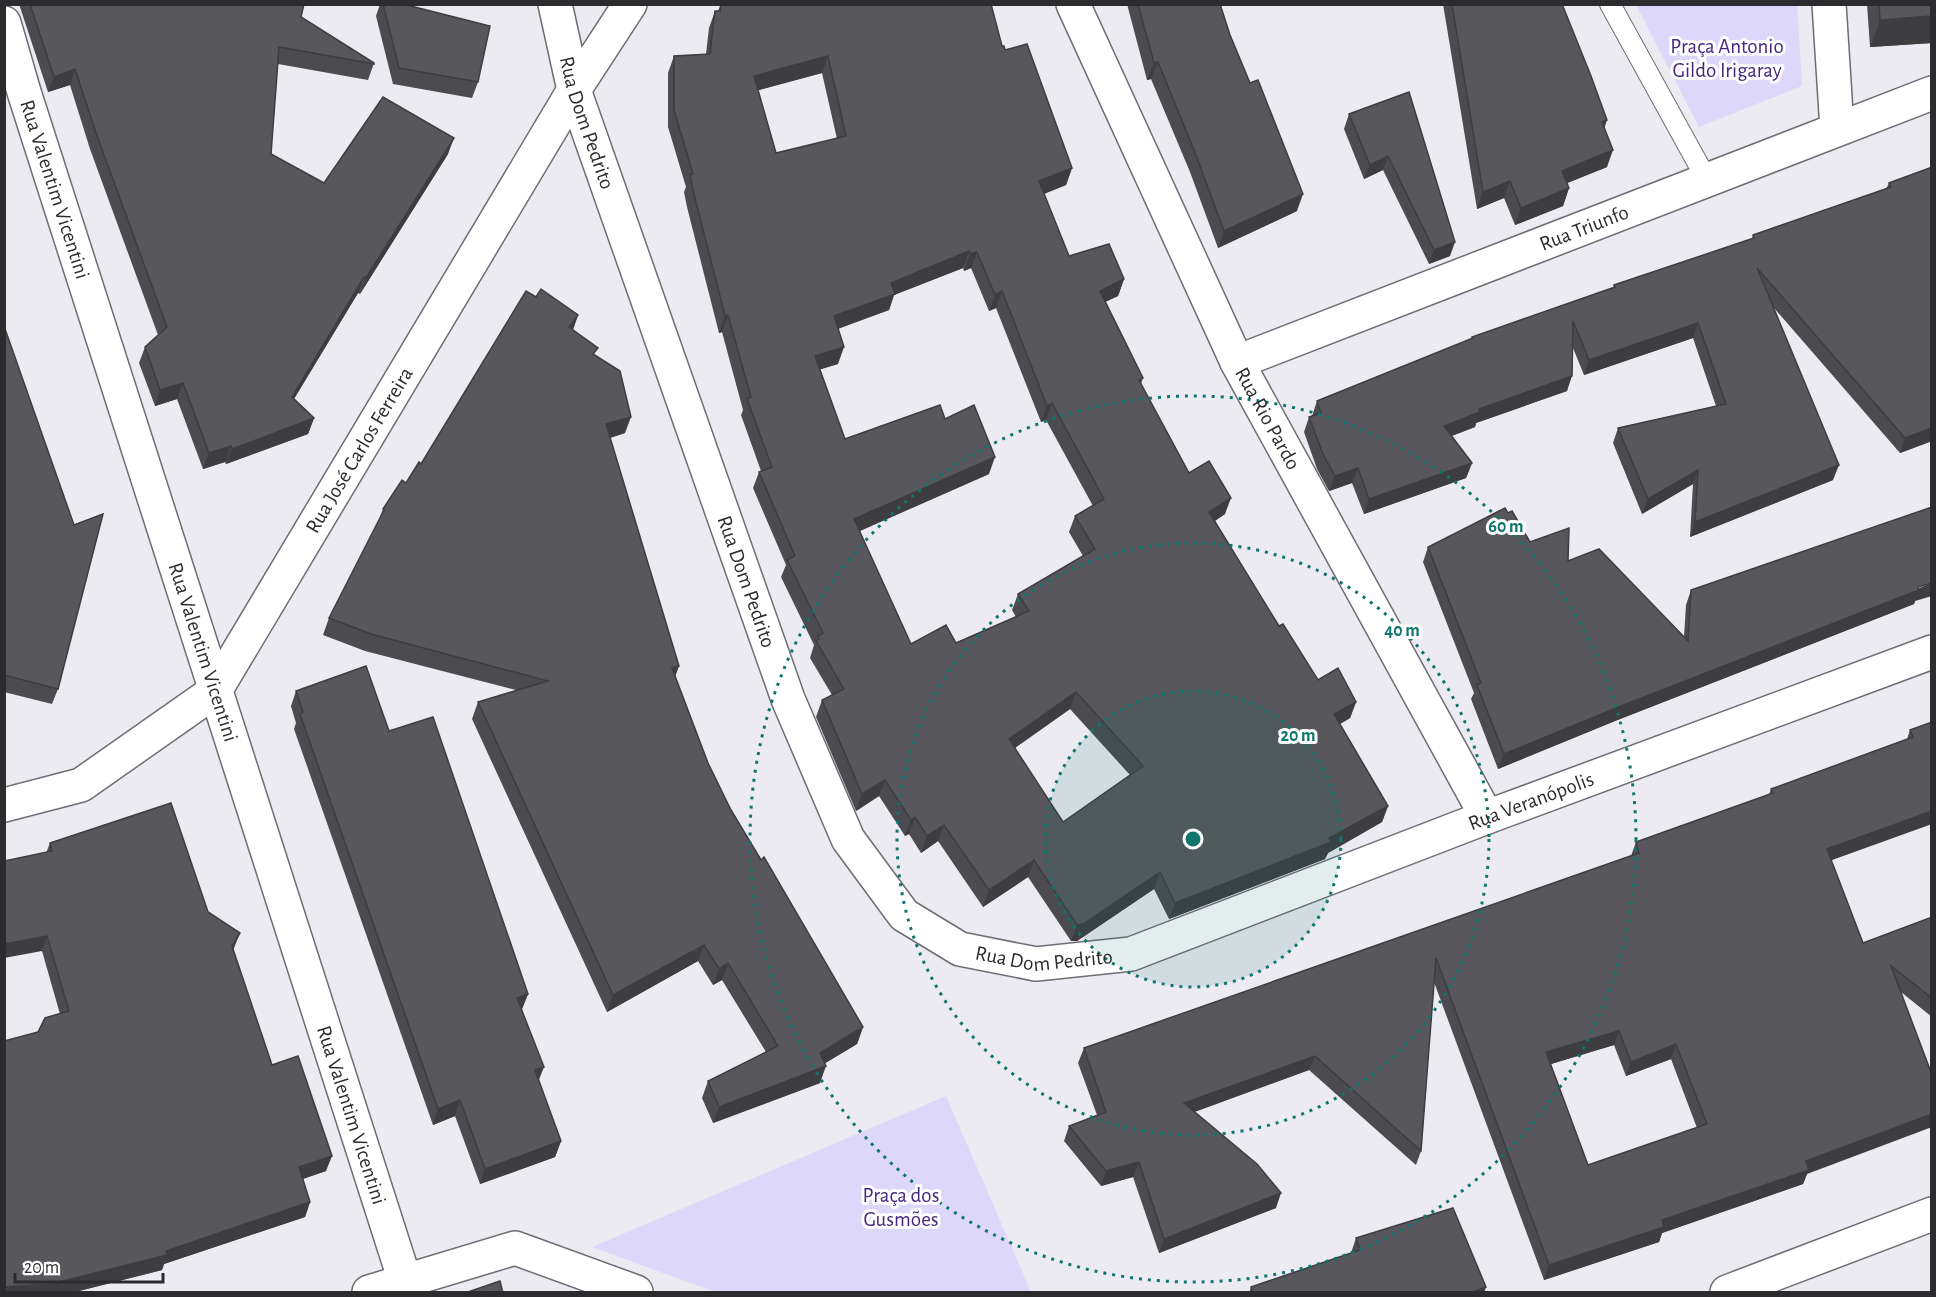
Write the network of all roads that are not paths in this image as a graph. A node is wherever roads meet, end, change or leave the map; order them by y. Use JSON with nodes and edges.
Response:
{"nodes":[{"id":1,"x":555,"y":4,"type":"edge"},
{"id":2,"x":630,"y":4,"type":"edge"},
{"id":3,"x":1073,"y":4,"type":"edge"},
{"id":4,"x":1610,"y":4,"type":"edge"},
{"id":5,"x":1829,"y":4,"type":"edge"},
{"id":6,"x":4,"y":23,"type":"edge"},
{"id":7,"x":574,"y":90,"type":"junction"},
{"id":8,"x":1932,"y":93,"type":"edge"},
{"id":9,"x":14,"y":102,"type":"edge"},
{"id":10,"x":1837,"y":129,"type":"junction"},
{"id":11,"x":1707,"y":180,"type":"junction"},
{"id":12,"x":1237,"y":362,"type":"junction"},
{"id":13,"x":1932,"y":652,"type":"edge"},
{"id":14,"x":215,"y":691,"type":"junction"},
{"id":15,"x":4,"y":805,"type":"edge"},
{"id":16,"x":1487,"y":818,"type":"junction"},
{"id":17,"x":1131,"y":954,"type":"joint"},
{"id":18,"x":1932,"y":1214,"type":"edge"},
{"id":19,"x":405,"y":1281,"type":"junction"},
{"id":20,"x":369,"y":1293,"type":"edge"},
{"id":21,"x":636,"y":1293,"type":"edge"},
{"id":22,"x":1727,"y":1293,"type":"edge"}],
"edges":[{"from":1,"to":7,"type":"street","name":"Rua Dom Pedrito"},
{"from":2,"to":7,"type":"street","name":"Rua José Carlos Ferreira"},
{"from":3,"to":12,"type":"street","name":"Rua Rio Pardo"},
{"from":4,"to":11,"type":"lane"},
{"from":5,"to":10,"type":"street"},
{"from":6,"to":9,"type":"street","name":"Rua Valentim Vicentini"},
{"from":7,"to":14,"type":"street","name":"Rua José Carlos Ferreira"},
{"from":7,"to":17,"type":"street","name":"Rua Dom Pedrito"},
{"from":8,"to":10,"type":"street","name":"Rua Triunfo"},
{"from":9,"to":14,"type":"street","name":"Rua Valentim Vicentini"},
{"from":10,"to":11,"type":"street","name":"Rua Triunfo"},
{"from":11,"to":12,"type":"street","name":"Rua Triunfo"},
{"from":12,"to":16,"type":"street","name":"Rua Rio Pardo"},
{"from":13,"to":16,"type":"street","name":"Rua Veranópolis"},
{"from":14,"to":15,"type":"street","name":"Rua José Carlos Ferreira"},
{"from":14,"to":19,"type":"street","name":"Rua Valentim Vicentini"},
{"from":16,"to":17,"type":"street","name":"Rua Veranópolis"},
{"from":18,"to":22,"type":"street"},
{"from":19,"to":20,"type":"street"},
{"from":19,"to":21,"type":"street"}]}
